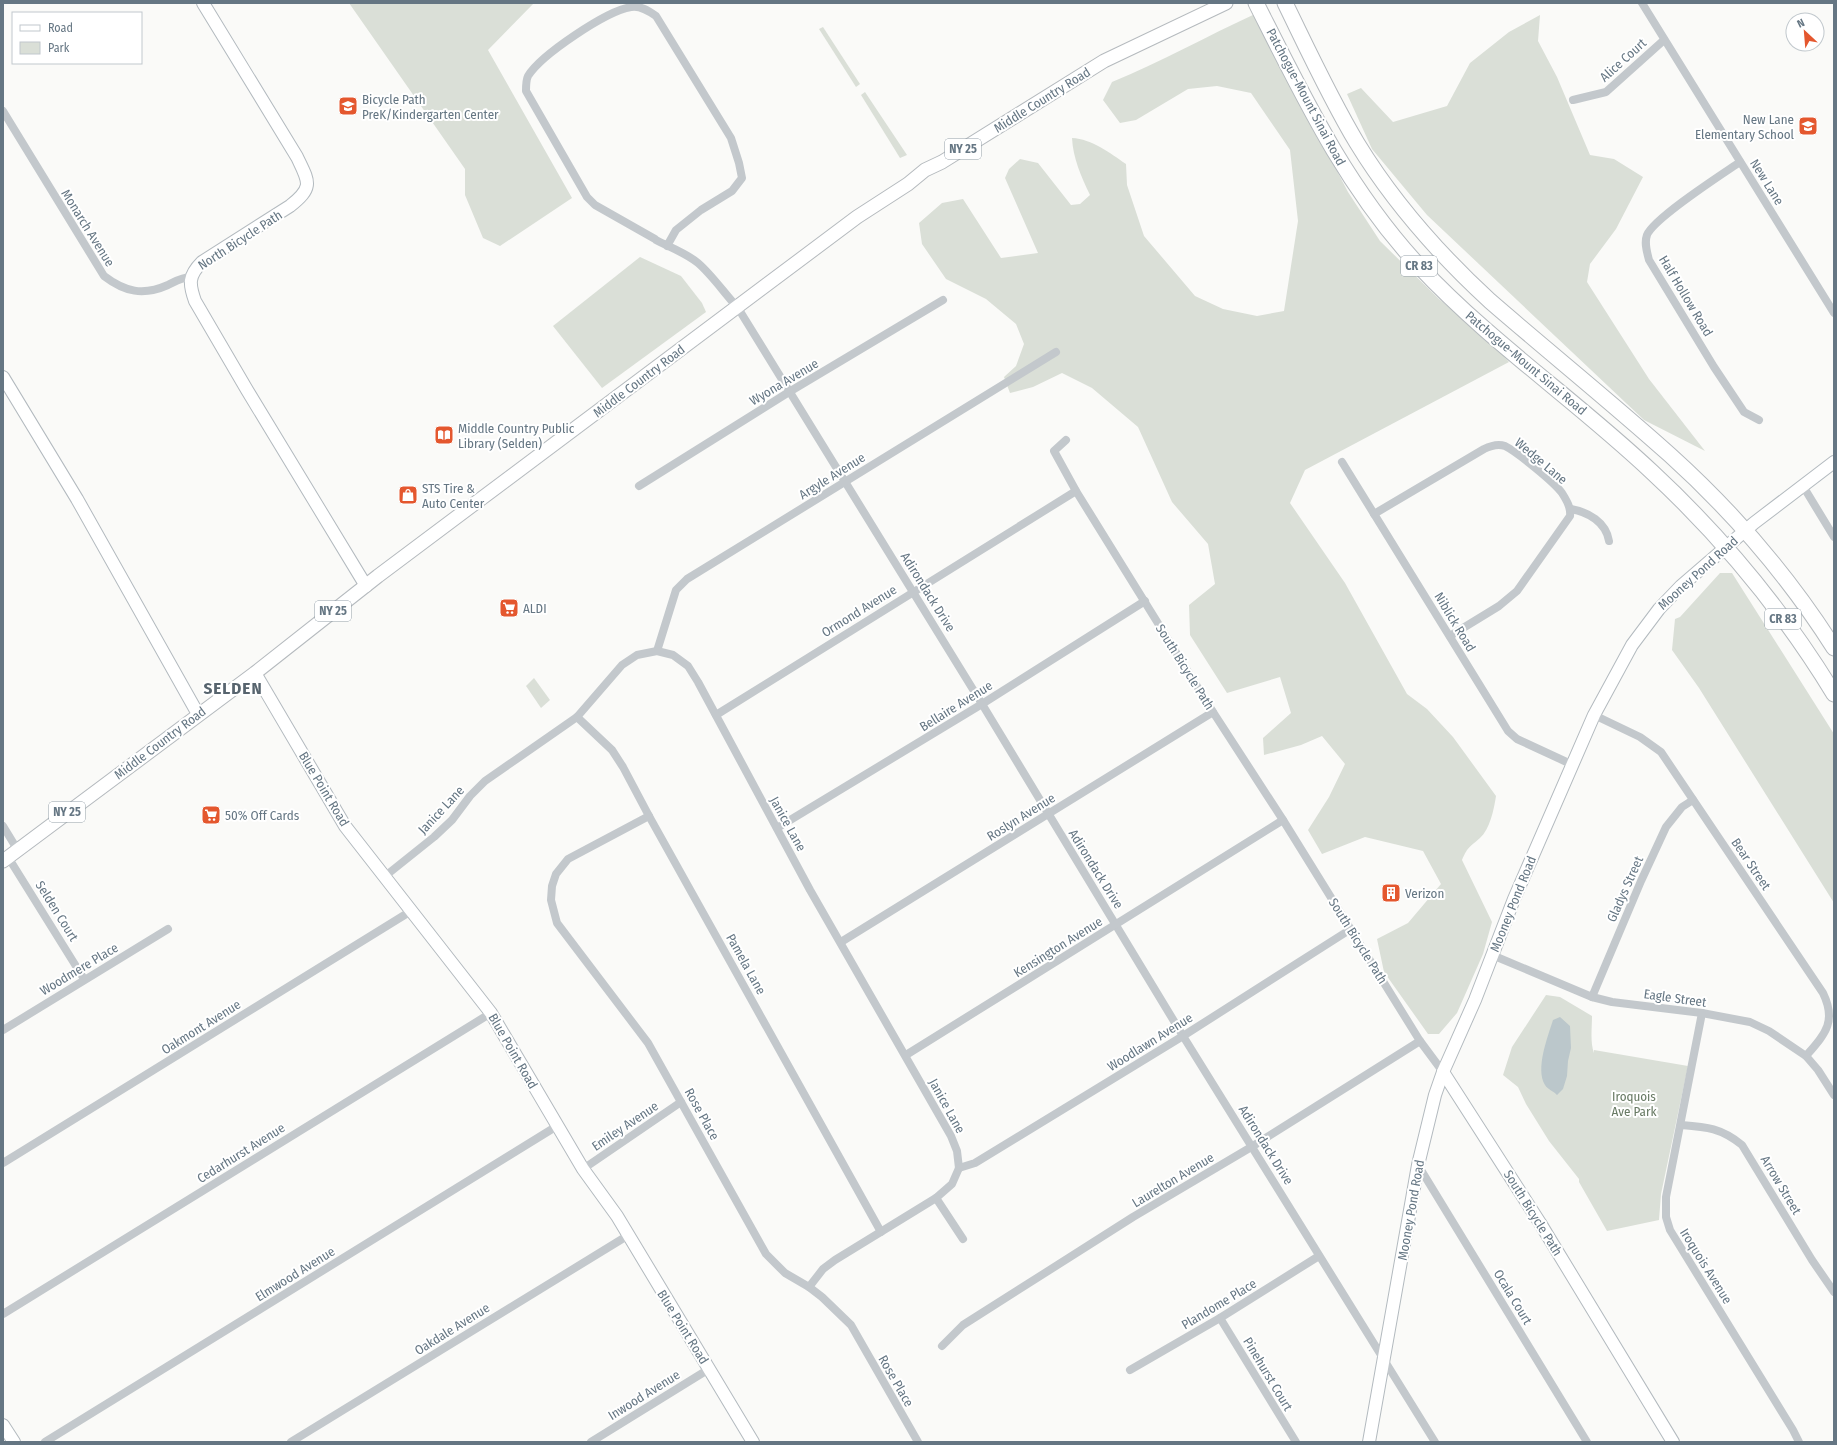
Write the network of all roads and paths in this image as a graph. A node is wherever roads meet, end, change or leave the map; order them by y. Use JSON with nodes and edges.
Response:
{"nodes":[{"id":1,"x":203,"y":3,"type":"edge"},
{"id":2,"x":1226,"y":3,"type":"edge"},
{"id":3,"x":1256,"y":3,"type":"edge"},
{"id":4,"x":1285,"y":3,"type":"edge"},
{"id":5,"x":1642,"y":3,"type":"edge"},
{"id":6,"x":1664,"y":40,"type":"junction"},
{"id":7,"x":1573,"y":100,"type":"dead end"},
{"id":8,"x":3,"y":111,"type":"edge"},
{"id":9,"x":1740,"y":162,"type":"junction"},
{"id":10,"x":667,"y":246,"type":"junction"},
{"id":11,"x":191,"y":277,"type":"junction"},
{"id":12,"x":943,"y":300,"type":"dead end"},
{"id":13,"x":738,"y":308,"type":"junction"},
{"id":14,"x":1834,"y":313,"type":"edge"},
{"id":15,"x":1056,"y":352,"type":"dead end"},
{"id":16,"x":3,"y":378,"type":"edge"},
{"id":17,"x":790,"y":392,"type":"junction"},
{"id":18,"x":1759,"y":420,"type":"dead end"},
{"id":19,"x":1066,"y":440,"type":"dead end"},
{"id":20,"x":1342,"y":462,"type":"dead end"},
{"id":21,"x":1834,"y":462,"type":"edge"},
{"id":22,"x":845,"y":482,"type":"junction"},
{"id":23,"x":639,"y":486,"type":"dead end"},
{"id":24,"x":1803,"y":486,"type":"junction"},
{"id":25,"x":1076,"y":491,"type":"junction"},
{"id":26,"x":1570,"y":509,"type":"junction"},
{"id":27,"x":1374,"y":514,"type":"junction"},
{"id":28,"x":1745,"y":531,"type":"junction"},
{"id":29,"x":1834,"y":537,"type":"edge"},
{"id":30,"x":1609,"y":541,"type":"dead end"},
{"id":31,"x":1726,"y":548,"type":"junction"},
{"id":32,"x":366,"y":586,"type":"junction"},
{"id":33,"x":913,"y":592,"type":"junction"},
{"id":34,"x":1144,"y":601,"type":"junction"},
{"id":35,"x":1450,"y":636,"type":"junction"},
{"id":36,"x":1834,"y":648,"type":"edge"},
{"id":37,"x":657,"y":651,"type":"junction"},
{"id":38,"x":255,"y":673,"type":"junction"},
{"id":39,"x":1834,"y":694,"type":"edge"},
{"id":40,"x":982,"y":704,"type":"junction"},
{"id":41,"x":1213,"y":712,"type":"junction"},
{"id":42,"x":198,"y":714,"type":"junction"},
{"id":43,"x":716,"y":715,"type":"junction"},
{"id":44,"x":1594,"y":715,"type":"junction"},
{"id":45,"x":577,"y":717,"type":"junction"},
{"id":46,"x":1573,"y":765,"type":"junction"},
{"id":47,"x":1693,"y":800,"type":"junction"},
{"id":48,"x":1048,"y":814,"type":"junction"},
{"id":49,"x":649,"y":816,"type":"junction"},
{"id":50,"x":1283,"y":820,"type":"junction"},
{"id":51,"x":3,"y":826,"type":"edge"},
{"id":52,"x":777,"y":828,"type":"junction"},
{"id":53,"x":9,"y":856,"type":"edge"},
{"id":54,"x":384,"y":877,"type":"junction"},
{"id":55,"x":411,"y":912,"type":"junction"},
{"id":56,"x":1117,"y":924,"type":"junction"},
{"id":57,"x":168,"y":929,"type":"dead end"},
{"id":58,"x":1351,"y":929,"type":"junction"},
{"id":59,"x":841,"y":942,"type":"junction"},
{"id":60,"x":1492,"y":955,"type":"junction"},
{"id":61,"x":84,"y":979,"type":"junction"},
{"id":62,"x":1592,"y":996,"type":"junction"},
{"id":63,"x":491,"y":1013,"type":"junction"},
{"id":64,"x":1702,"y":1013,"type":"junction"},
{"id":65,"x":1832,"y":1014,"type":"edge"},
{"id":66,"x":3,"y":1030,"type":"edge"},
{"id":67,"x":1183,"y":1036,"type":"junction"},
{"id":68,"x":1420,"y":1041,"type":"junction"},
{"id":69,"x":906,"y":1055,"type":"junction"},
{"id":70,"x":1806,"y":1056,"type":"junction"},
{"id":71,"x":1443,"y":1072,"type":"junction"},
{"id":72,"x":1834,"y":1095,"type":"edge"},
{"id":73,"x":681,"y":1102,"type":"junction"},
{"id":74,"x":1681,"y":1125,"type":"junction"},
{"id":75,"x":557,"y":1126,"type":"junction"},
{"id":76,"x":1253,"y":1146,"type":"junction"},
{"id":77,"x":3,"y":1163,"type":"edge"},
{"id":78,"x":1418,"y":1165,"type":"junction"},
{"id":79,"x":959,"y":1168,"type":"junction"},
{"id":80,"x":583,"y":1169,"type":"junction"},
{"id":81,"x":936,"y":1198,"type":"junction"},
{"id":82,"x":880,"y":1232,"type":"junction"},
{"id":83,"x":627,"y":1236,"type":"junction"},
{"id":84,"x":962,"y":1239,"type":"dead end"},
{"id":85,"x":1319,"y":1256,"type":"junction"},
{"id":86,"x":809,"y":1287,"type":"junction"},
{"id":87,"x":1834,"y":1292,"type":"edge"},
{"id":88,"x":3,"y":1314,"type":"edge"},
{"id":89,"x":1220,"y":1318,"type":"junction"},
{"id":90,"x":942,"y":1346,"type":"dead end"},
{"id":91,"x":1384,"y":1360,"type":"junction"},
{"id":92,"x":709,"y":1369,"type":"junction"},
{"id":93,"x":1130,"y":1370,"type":"dead end"},
{"id":94,"x":3,"y":1425,"type":"edge"},
{"id":95,"x":14,"y":1442,"type":"edge"},
{"id":96,"x":45,"y":1442,"type":"edge"},
{"id":97,"x":291,"y":1442,"type":"edge"},
{"id":98,"x":591,"y":1442,"type":"edge"},
{"id":99,"x":753,"y":1442,"type":"edge"},
{"id":100,"x":918,"y":1442,"type":"edge"},
{"id":101,"x":1296,"y":1442,"type":"edge"},
{"id":102,"x":1369,"y":1442,"type":"edge"},
{"id":103,"x":1435,"y":1442,"type":"edge"},
{"id":104,"x":1587,"y":1442,"type":"edge"},
{"id":105,"x":1673,"y":1442,"type":"edge"},
{"id":106,"x":1799,"y":1442,"type":"edge"}],
"edges":[{"from":1,"to":11,"type":"street","name":"North Bicycle Path"},
{"from":2,"to":13,"type":"main road","name":"Middle Country Road","number":"NY 25"},
{"from":3,"to":31,"type":"highway","name":"Patchogue-Mount Sinai Road","number":"CR 83"},
{"from":4,"to":28,"type":"highway","name":"Patchogue-Mount Sinai Road","number":"CR 83"},
{"from":5,"to":6,"type":"street","name":"New Lane"},
{"from":6,"to":7,"type":"street","name":"Alice Court"},
{"from":6,"to":9,"type":"street","name":"New Lane"},
{"from":8,"to":11,"type":"street","name":"Monarch Avenue"},
{"from":9,"to":14,"type":"street","name":"New Lane"},
{"from":9,"to":18,"type":"street","name":"Half Hollow Road"},
{"from":10,"to":10,"type":"street","name":"Adirondack Drive"},
{"from":10,"to":13,"type":"street","name":"Adirondack Drive"},
{"from":11,"to":32,"type":"street","name":"North Bicycle Path"},
{"from":12,"to":17,"type":"street","name":"Wyona Avenue"},
{"from":13,"to":17,"type":"street","name":"Adirondack Drive"},
{"from":13,"to":32,"type":"main road","name":"Middle Country Road","number":"NY 25"},
{"from":15,"to":22,"type":"street","name":"Argyle Avenue"},
{"from":16,"to":42,"type":"street"},
{"from":17,"to":22,"type":"street","name":"Adirondack Drive"},
{"from":17,"to":23,"type":"street","name":"Wyona Avenue"},
{"from":19,"to":25,"type":"street","name":"South Bicycle Path"},
{"from":20,"to":27,"type":"street","name":"Niblick Road"},
{"from":21,"to":24,"type":"street","name":"Mooney Pond Road"},
{"from":22,"to":33,"type":"street","name":"Adirondack Drive"},
{"from":22,"to":37,"type":"street","name":"Argyle Avenue"},
{"from":24,"to":28,"type":"street","name":"Mooney Pond Road"},
{"from":24,"to":29,"type":"street"},
{"from":25,"to":33,"type":"street","name":"Ormond Avenue"},
{"from":25,"to":34,"type":"street","name":"South Bicycle Path"},
{"from":26,"to":27,"type":"street","name":"Wedge Lane"},
{"from":26,"to":30,"type":"street"},
{"from":26,"to":35,"type":"street"},
{"from":27,"to":35,"type":"street","name":"Niblick Road"},
{"from":28,"to":31,"type":"street","name":"Mooney Pond Road"},
{"from":28,"to":36,"type":"highway","name":"Patchogue-Mount Sinai Road","number":"CR 83"},
{"from":31,"to":39,"type":"highway","name":"Patchogue-Mount Sinai Road","number":"CR 83"},
{"from":31,"to":44,"type":"street","name":"Mooney Pond Road"},
{"from":32,"to":38,"type":"main road","name":"Middle Country Road","number":"NY 25"},
{"from":33,"to":40,"type":"street","name":"Adirondack Drive"},
{"from":33,"to":43,"type":"street","name":"Ormond Avenue"},
{"from":34,"to":40,"type":"street","name":"Bellaire Avenue"},
{"from":34,"to":41,"type":"street","name":"South Bicycle Path"},
{"from":35,"to":46,"type":"street","name":"Niblick Road"},
{"from":37,"to":43,"type":"street","name":"Janice Lane"},
{"from":37,"to":45,"type":"street","name":"Janice Lane"},
{"from":38,"to":42,"type":"main road","name":"Middle Country Road","number":"NY 25"},
{"from":38,"to":54,"type":"street","name":"Blue Point Road"},
{"from":40,"to":48,"type":"street","name":"Adirondack Drive"},
{"from":40,"to":52,"type":"street","name":"Bellaire Avenue"},
{"from":41,"to":48,"type":"street","name":"Roslyn Avenue"},
{"from":41,"to":50,"type":"street","name":"South Bicycle Path"},
{"from":42,"to":53,"type":"main road","name":"Middle Country Road","number":"NY 25"},
{"from":43,"to":52,"type":"street","name":"Janice Lane"},
{"from":44,"to":46,"type":"street","name":"Mooney Pond Road"},
{"from":44,"to":47,"type":"street","name":"Bear Street"},
{"from":45,"to":49,"type":"street","name":"Pamela Lane"},
{"from":45,"to":54,"type":"street","name":"Janice Lane"},
{"from":46,"to":60,"type":"street","name":"Mooney Pond Road"},
{"from":47,"to":62,"type":"street","name":"Gladys Street"},
{"from":47,"to":65,"type":"street","name":"Bear Street"},
{"from":48,"to":56,"type":"street","name":"Adirondack Drive"},
{"from":48,"to":59,"type":"street","name":"Roslyn Avenue"},
{"from":49,"to":73,"type":"street","name":"Rose Place"},
{"from":49,"to":82,"type":"street","name":"Pamela Lane"},
{"from":50,"to":56,"type":"street","name":"Kensington Avenue"},
{"from":50,"to":58,"type":"street","name":"South Bicycle Path"},
{"from":51,"to":53,"type":"street","name":"Selden Court"},
{"from":52,"to":59,"type":"street","name":"Janice Lane"},
{"from":53,"to":61,"type":"street","name":"Selden Court"},
{"from":54,"to":55,"type":"street","name":"Blue Point Road"},
{"from":55,"to":63,"type":"street","name":"Blue Point Road"},
{"from":55,"to":77,"type":"street","name":"Oakmont Avenue"},
{"from":56,"to":67,"type":"street","name":"Adirondack Drive"},
{"from":56,"to":69,"type":"street","name":"Kensington Avenue"},
{"from":57,"to":61,"type":"street","name":"Woodmere Place"},
{"from":58,"to":67,"type":"street","name":"Woodlawn Avenue"},
{"from":58,"to":68,"type":"street","name":"South Bicycle Path"},
{"from":59,"to":69,"type":"street","name":"Janice Lane"},
{"from":60,"to":62,"type":"street","name":"Eagle Street"},
{"from":60,"to":71,"type":"street","name":"Mooney Pond Road"},
{"from":61,"to":66,"type":"street","name":"Woodmere Place"},
{"from":62,"to":64,"type":"street","name":"Eagle Street"},
{"from":63,"to":75,"type":"street","name":"Blue Point Road"},
{"from":63,"to":88,"type":"street","name":"Cedarhurst Avenue"},
{"from":64,"to":70,"type":"street","name":"Eagle Street"},
{"from":64,"to":74,"type":"street","name":"Iroquois Avenue"},
{"from":65,"to":70,"type":"street","name":"Bear Street"},
{"from":67,"to":76,"type":"street","name":"Adirondack Drive"},
{"from":67,"to":79,"type":"street","name":"Woodlawn Avenue"},
{"from":68,"to":71,"type":"street","name":"South Bicycle Path"},
{"from":68,"to":76,"type":"street","name":"Laurelton Avenue"},
{"from":69,"to":79,"type":"street","name":"Janice Lane"},
{"from":70,"to":72,"type":"street","name":"Eagle Street"},
{"from":71,"to":78,"type":"street","name":"Mooney Pond Road"},
{"from":71,"to":105,"type":"street","name":"South Bicycle Path"},
{"from":73,"to":80,"type":"street","name":"Emiley Avenue"},
{"from":73,"to":86,"type":"street","name":"Rose Place"},
{"from":74,"to":87,"type":"street","name":"Arrow Street"},
{"from":74,"to":106,"type":"street","name":"Iroquois Avenue"},
{"from":75,"to":80,"type":"street","name":"Blue Point Road"},
{"from":75,"to":96,"type":"street","name":"Elmwood Avenue"},
{"from":76,"to":85,"type":"street","name":"Adirondack Drive"},
{"from":76,"to":90,"type":"street","name":"Laurelton Avenue"},
{"from":78,"to":91,"type":"street","name":"Mooney Pond Road"},
{"from":78,"to":104,"type":"street","name":"Ocala Court"},
{"from":79,"to":81,"type":"street"},
{"from":80,"to":83,"type":"street","name":"Blue Point Road"},
{"from":81,"to":82,"type":"street"},
{"from":81,"to":84,"type":"street"},
{"from":82,"to":86,"type":"street"},
{"from":83,"to":92,"type":"street","name":"Blue Point Road"},
{"from":83,"to":97,"type":"street","name":"Oakdale Avenue"},
{"from":85,"to":89,"type":"street","name":"Plandome Place"},
{"from":85,"to":91,"type":"street","name":"Adirondack Drive"},
{"from":86,"to":100,"type":"street","name":"Rose Place"},
{"from":89,"to":93,"type":"street","name":"Plandome Place"},
{"from":89,"to":101,"type":"street","name":"Pinehurst Court"},
{"from":91,"to":102,"type":"street","name":"Mooney Pond Road"},
{"from":91,"to":103,"type":"street","name":"Adirondack Drive"},
{"from":92,"to":98,"type":"street","name":"Inwood Avenue"},
{"from":92,"to":99,"type":"street","name":"Blue Point Road"},
{"from":94,"to":95,"type":"street"}]}
